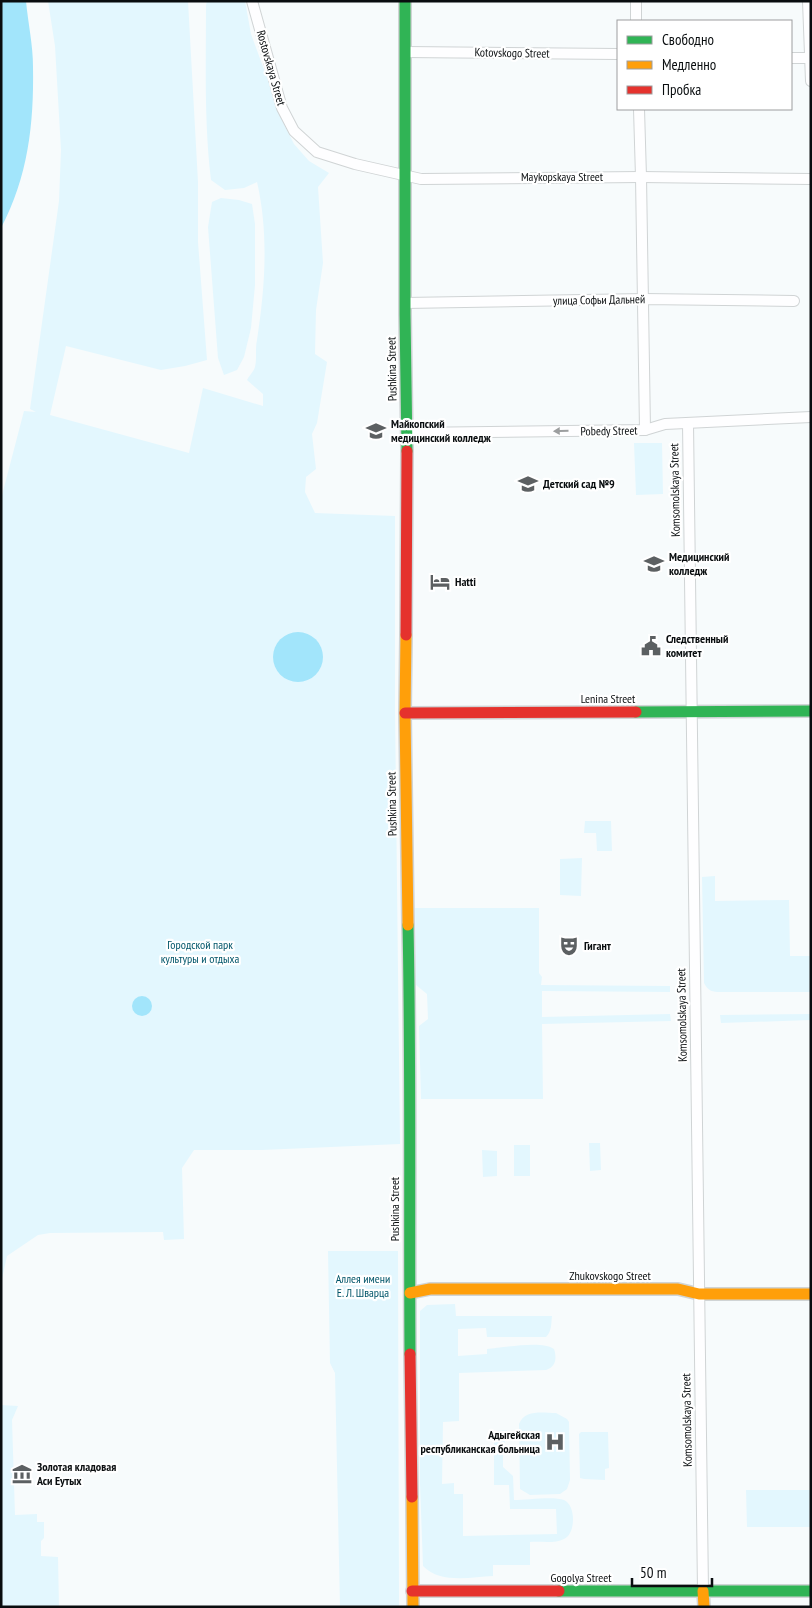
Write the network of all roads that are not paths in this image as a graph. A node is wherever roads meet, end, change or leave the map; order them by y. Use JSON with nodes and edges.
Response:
{"nodes":[{"id":1,"x":252,"y":1,"type":"edge"},
{"id":2,"x":405,"y":1,"type":"edge"},
{"id":3,"x":636,"y":1,"type":"edge"},
{"id":4,"x":808,"y":1,"type":"edge"},
{"id":5,"x":636,"y":20,"type":"edge"},
{"id":6,"x":405,"y":52,"type":"junction"},
{"id":7,"x":617,"y":54,"type":"edge"},
{"id":8,"x":792,"y":58,"type":"edge"},
{"id":9,"x":811,"y":58,"type":"edge"},
{"id":10,"x":811,"y":81,"type":"edge"},
{"id":11,"x":639,"y":110,"type":"edge"},
{"id":12,"x":317,"y":152,"type":"joint"},
{"id":13,"x":406,"y":176,"type":"junction"},
{"id":14,"x":642,"y":177,"type":"junction"},
{"id":15,"x":811,"y":179,"type":"edge"},
{"id":16,"x":644,"y":299,"type":"junction"},
{"id":17,"x":794,"y":301,"type":"dead end"},
{"id":18,"x":405,"y":303,"type":"junction"},
{"id":19,"x":811,"y":418,"type":"edge"},
{"id":20,"x":688,"y":423,"type":"junction"},
{"id":21,"x":645,"y":430,"type":"junction"},
{"id":22,"x":407,"y":433,"type":"junction"},
{"id":23,"x":811,"y":711,"type":"edge"},
{"id":24,"x":692,"y":712,"type":"junction"},
{"id":25,"x":405,"y":714,"type":"junction"},
{"id":26,"x":410,"y":1293,"type":"junction"},
{"id":27,"x":699,"y":1294,"type":"junction"},
{"id":28,"x":811,"y":1294,"type":"edge"},
{"id":29,"x":412,"y":1591,"type":"junction"},
{"id":30,"x":703,"y":1591,"type":"junction"},
{"id":31,"x":811,"y":1591,"type":"edge"},
{"id":32,"x":413,"y":1607,"type":"edge"},
{"id":33,"x":704,"y":1607,"type":"edge"}],
"edges":[{"from":1,"to":12,"type":"street","name":"Rostovskaya Street"},
{"from":2,"to":6,"type":"main road","name":"Pushkina Street"},
{"from":3,"to":5,"type":"street"},
{"from":4,"to":9,"type":"street"},
{"from":6,"to":7,"type":"street","name":"Kotovskogo Street"},
{"from":6,"to":13,"type":"main road","name":"Pushkina Street"},
{"from":8,"to":9,"type":"street"},
{"from":9,"to":10,"type":"street"},
{"from":11,"to":14,"type":"street"},
{"from":12,"to":13,"type":"street","name":"Maykopskaya Street"},
{"from":13,"to":14,"type":"street","name":"Maykopskaya Street"},
{"from":13,"to":18,"type":"main road","name":"Pushkina Street"},
{"from":14,"to":15,"type":"street","name":"Maykopskaya Street"},
{"from":14,"to":16,"type":"street"},
{"from":16,"to":17,"type":"street","name":"улица Софьи Дальней"},
{"from":16,"to":18,"type":"street","name":"улица Софьи Дальней"},
{"from":16,"to":21,"type":"street"},
{"from":18,"to":22,"type":"main road","name":"Pushkina Street"},
{"from":19,"to":20,"type":"street","name":"Pobedy Street"},
{"from":20,"to":21,"type":"street","name":"Pobedy Street"},
{"from":20,"to":24,"type":"street","name":"Komsomolskaya Street"},
{"from":21,"to":22,"type":"street","name":"Pobedy Street","one_way":true},
{"from":22,"to":25,"type":"main road","name":"Pushkina Street"},
{"from":23,"to":24,"type":"main road","name":"Lenina Street"},
{"from":24,"to":25,"type":"main road","name":"Lenina Street"},
{"from":24,"to":27,"type":"street","name":"Komsomolskaya Street"},
{"from":25,"to":26,"type":"main road","name":"Pushkina Street"},
{"from":26,"to":27,"type":"main road","name":"Zhukovskogo Street"},
{"from":26,"to":29,"type":"main road","name":"Pushkina Street"},
{"from":27,"to":28,"type":"main road","name":"Zhukovskogo Street"},
{"from":27,"to":30,"type":"street","name":"Komsomolskaya Street"},
{"from":29,"to":30,"type":"main road","name":"Gogolya Street"},
{"from":29,"to":32,"type":"main road","name":"Pushkina Street"},
{"from":30,"to":31,"type":"main road","name":"Gogolya Street"},
{"from":30,"to":33,"type":"main road","name":"Komsomolskaya Street"}]}
